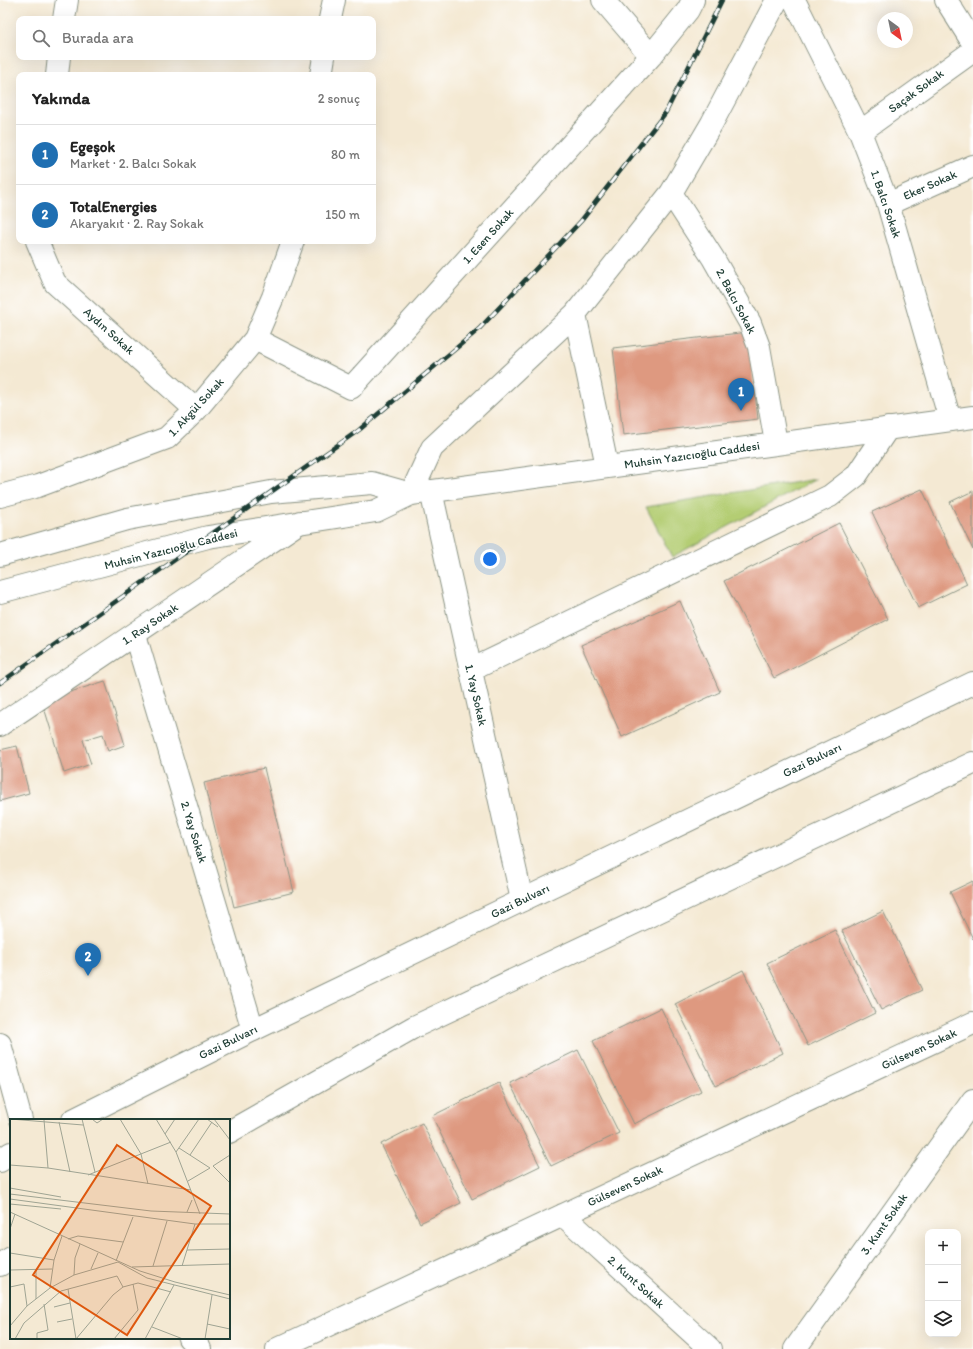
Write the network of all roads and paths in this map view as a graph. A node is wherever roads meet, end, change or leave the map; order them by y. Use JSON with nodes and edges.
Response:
{"nodes":[{"id":1,"x":67,"y":0,"type":"edge"},
{"id":2,"x":334,"y":0,"type":"edge"},
{"id":3,"x":603,"y":0,"type":"edge"},
{"id":4,"x":693,"y":0,"type":"edge"},
{"id":5,"x":777,"y":0,"type":"edge"},
{"id":6,"x":794,"y":0,"type":"edge"},
{"id":7,"x":946,"y":0,"type":"edge"},
{"id":8,"x":64,"y":16,"type":"edge"},
{"id":9,"x":331,"y":16,"type":"edge"},
{"id":10,"x":973,"y":43,"type":"edge"},
{"id":11,"x":973,"y":51,"type":"edge"},
{"id":12,"x":651,"y":56,"type":"junction"},
{"id":13,"x":59,"y":60,"type":"edge"},
{"id":14,"x":324,"y":60,"type":"edge"},
{"id":15,"x":57,"y":72,"type":"edge"},
{"id":16,"x":322,"y":72,"type":"edge"},
{"id":17,"x":860,"y":132,"type":"junction"},
{"id":18,"x":973,"y":166,"type":"edge"},
{"id":19,"x":671,"y":193,"type":"junction"},
{"id":20,"x":888,"y":204,"type":"junction"},
{"id":21,"x":38,"y":244,"type":"edge"},
{"id":22,"x":291,"y":244,"type":"edge"},
{"id":23,"x":575,"y":314,"type":"junction"},
{"id":24,"x":255,"y":339,"type":"junction"},
{"id":25,"x":196,"y":410,"type":"junction"},
{"id":26,"x":973,"y":416,"type":"edge"},
{"id":27,"x":950,"y":420,"type":"junction"},
{"id":28,"x":888,"y":428,"type":"junction"},
{"id":29,"x":776,"y":443,"type":"junction"},
{"id":30,"x":607,"y":466,"type":"junction"},
{"id":31,"x":421,"y":492,"type":"junction"},
{"id":32,"x":0,"y":496,"type":"edge"},
{"id":33,"x":300,"y":522,"type":"junction"},
{"id":34,"x":0,"y":555,"type":"edge"},
{"id":35,"x":0,"y":592,"type":"edge"},
{"id":36,"x":135,"y":635,"type":"junction"},
{"id":37,"x":471,"y":670,"type":"junction"},
{"id":38,"x":972,"y":683,"type":"edge"},
{"id":39,"x":0,"y":725,"type":"edge"},
{"id":40,"x":973,"y":763,"type":"edge"},
{"id":41,"x":522,"y":900,"type":"junction"},
{"id":42,"x":973,"y":1023,"type":"edge"},
{"id":43,"x":253,"y":1030,"type":"junction"},
{"id":44,"x":0,"y":1044,"type":"edge"},
{"id":45,"x":973,"y":1100,"type":"edge"},
{"id":46,"x":21,"y":1119,"type":"edge"},
{"id":47,"x":75,"y":1119,"type":"edge"},
{"id":48,"x":230,"y":1131,"type":"edge"},
{"id":49,"x":10,"y":1155,"type":"edge"},
{"id":50,"x":0,"y":1161,"type":"edge"},
{"id":51,"x":563,"y":1215,"type":"junction"},
{"id":52,"x":10,"y":1259,"type":"edge"},
{"id":53,"x":0,"y":1265,"type":"edge"},
{"id":54,"x":190,"y":1339,"type":"edge"},
{"id":55,"x":200,"y":1349,"type":"edge"},
{"id":56,"x":277,"y":1349,"type":"edge"},
{"id":57,"x":710,"y":1349,"type":"edge"},
{"id":58,"x":795,"y":1349,"type":"edge"}],
"edges":[{"from":1,"to":8,"type":"main road"},
{"from":2,"to":9,"type":"main road"},
{"from":3,"to":12,"type":"main road"},
{"from":4,"to":12,"type":"main road","name":"1. Esen Sokak"},
{"from":5,"to":19,"type":"main road"},
{"from":6,"to":17,"type":"main road","name":"1. Balcı Sokak"},
{"from":7,"to":10,"type":"main road"},
{"from":11,"to":17,"type":"main road","name":"Saçak Sokak"},
{"from":12,"to":24,"type":"main road","name":"1. Esen Sokak"},
{"from":13,"to":15,"type":"main road"},
{"from":14,"to":16,"type":"main road"},
{"from":17,"to":20,"type":"main road","name":"1. Balcı Sokak"},
{"from":18,"to":20,"type":"main road","name":"Eker Sokak"},
{"from":19,"to":23,"type":"main road"},
{"from":19,"to":29,"type":"main road","name":"2. Balcı Sokak"},
{"from":20,"to":27,"type":"main road","name":"1. Balcı Sokak"},
{"from":21,"to":25,"type":"main road","name":"Aydın Sokak"},
{"from":22,"to":24,"type":"main road","name":"1. Akgül Sokak"},
{"from":23,"to":30,"type":"main road"},
{"from":23,"to":31,"type":"main road"},
{"from":24,"to":25,"type":"main road","name":"1. Akgül Sokak"},
{"from":25,"to":32,"type":"main road","name":"1. Akgül Sokak"},
{"from":26,"to":27,"type":"main road","name":"Muhsin Yazıcıoğlu Caddesi"},
{"from":27,"to":28,"type":"main road","name":"Muhsin Yazıcıoğlu Caddesi"},
{"from":28,"to":29,"type":"main road","name":"Muhsin Yazıcıoğlu Caddesi"},
{"from":28,"to":37,"type":"main road"},
{"from":29,"to":30,"type":"main road","name":"Muhsin Yazıcıoğlu Caddesi"},
{"from":30,"to":31,"type":"main road","name":"Muhsin Yazıcıoğlu Caddesi"},
{"from":31,"to":33,"type":"main road","name":"Muhsin Yazıcıoğlu Caddesi"},
{"from":31,"to":34,"type":"main road","name":"Muhsin Yazıcıoğlu Caddesi"},
{"from":31,"to":37,"type":"main road","name":"1. Yay Sokak"},
{"from":33,"to":35,"type":"main road","name":"Muhsin Yazıcıoğlu Caddesi"},
{"from":33,"to":36,"type":"main road","name":"1. Ray Sokak"},
{"from":36,"to":39,"type":"main road","name":"1. Ray Sokak"},
{"from":36,"to":43,"type":"main road","name":"2. Yay Sokak"},
{"from":37,"to":41,"type":"main road","name":"1. Yay Sokak"},
{"from":38,"to":41,"type":"main road","name":"Gazi Bulvarı"},
{"from":40,"to":48,"type":"main road"},
{"from":41,"to":43,"type":"main road","name":"Gazi Bulvarı"},
{"from":42,"to":51,"type":"main road","name":"Gülseven Sokak"},
{"from":43,"to":47,"type":"main road","name":"Gazi Bulvarı"},
{"from":44,"to":46,"type":"main road"},
{"from":45,"to":58,"type":"main road","name":"3. Kunt Sokak"},
{"from":49,"to":50,"type":"main road"},
{"from":51,"to":56,"type":"main road","name":"Gülseven Sokak"},
{"from":51,"to":57,"type":"main road","name":"2. Kunt Sokak"},
{"from":52,"to":53,"type":"main road"},
{"from":54,"to":55,"type":"main road"}]}
